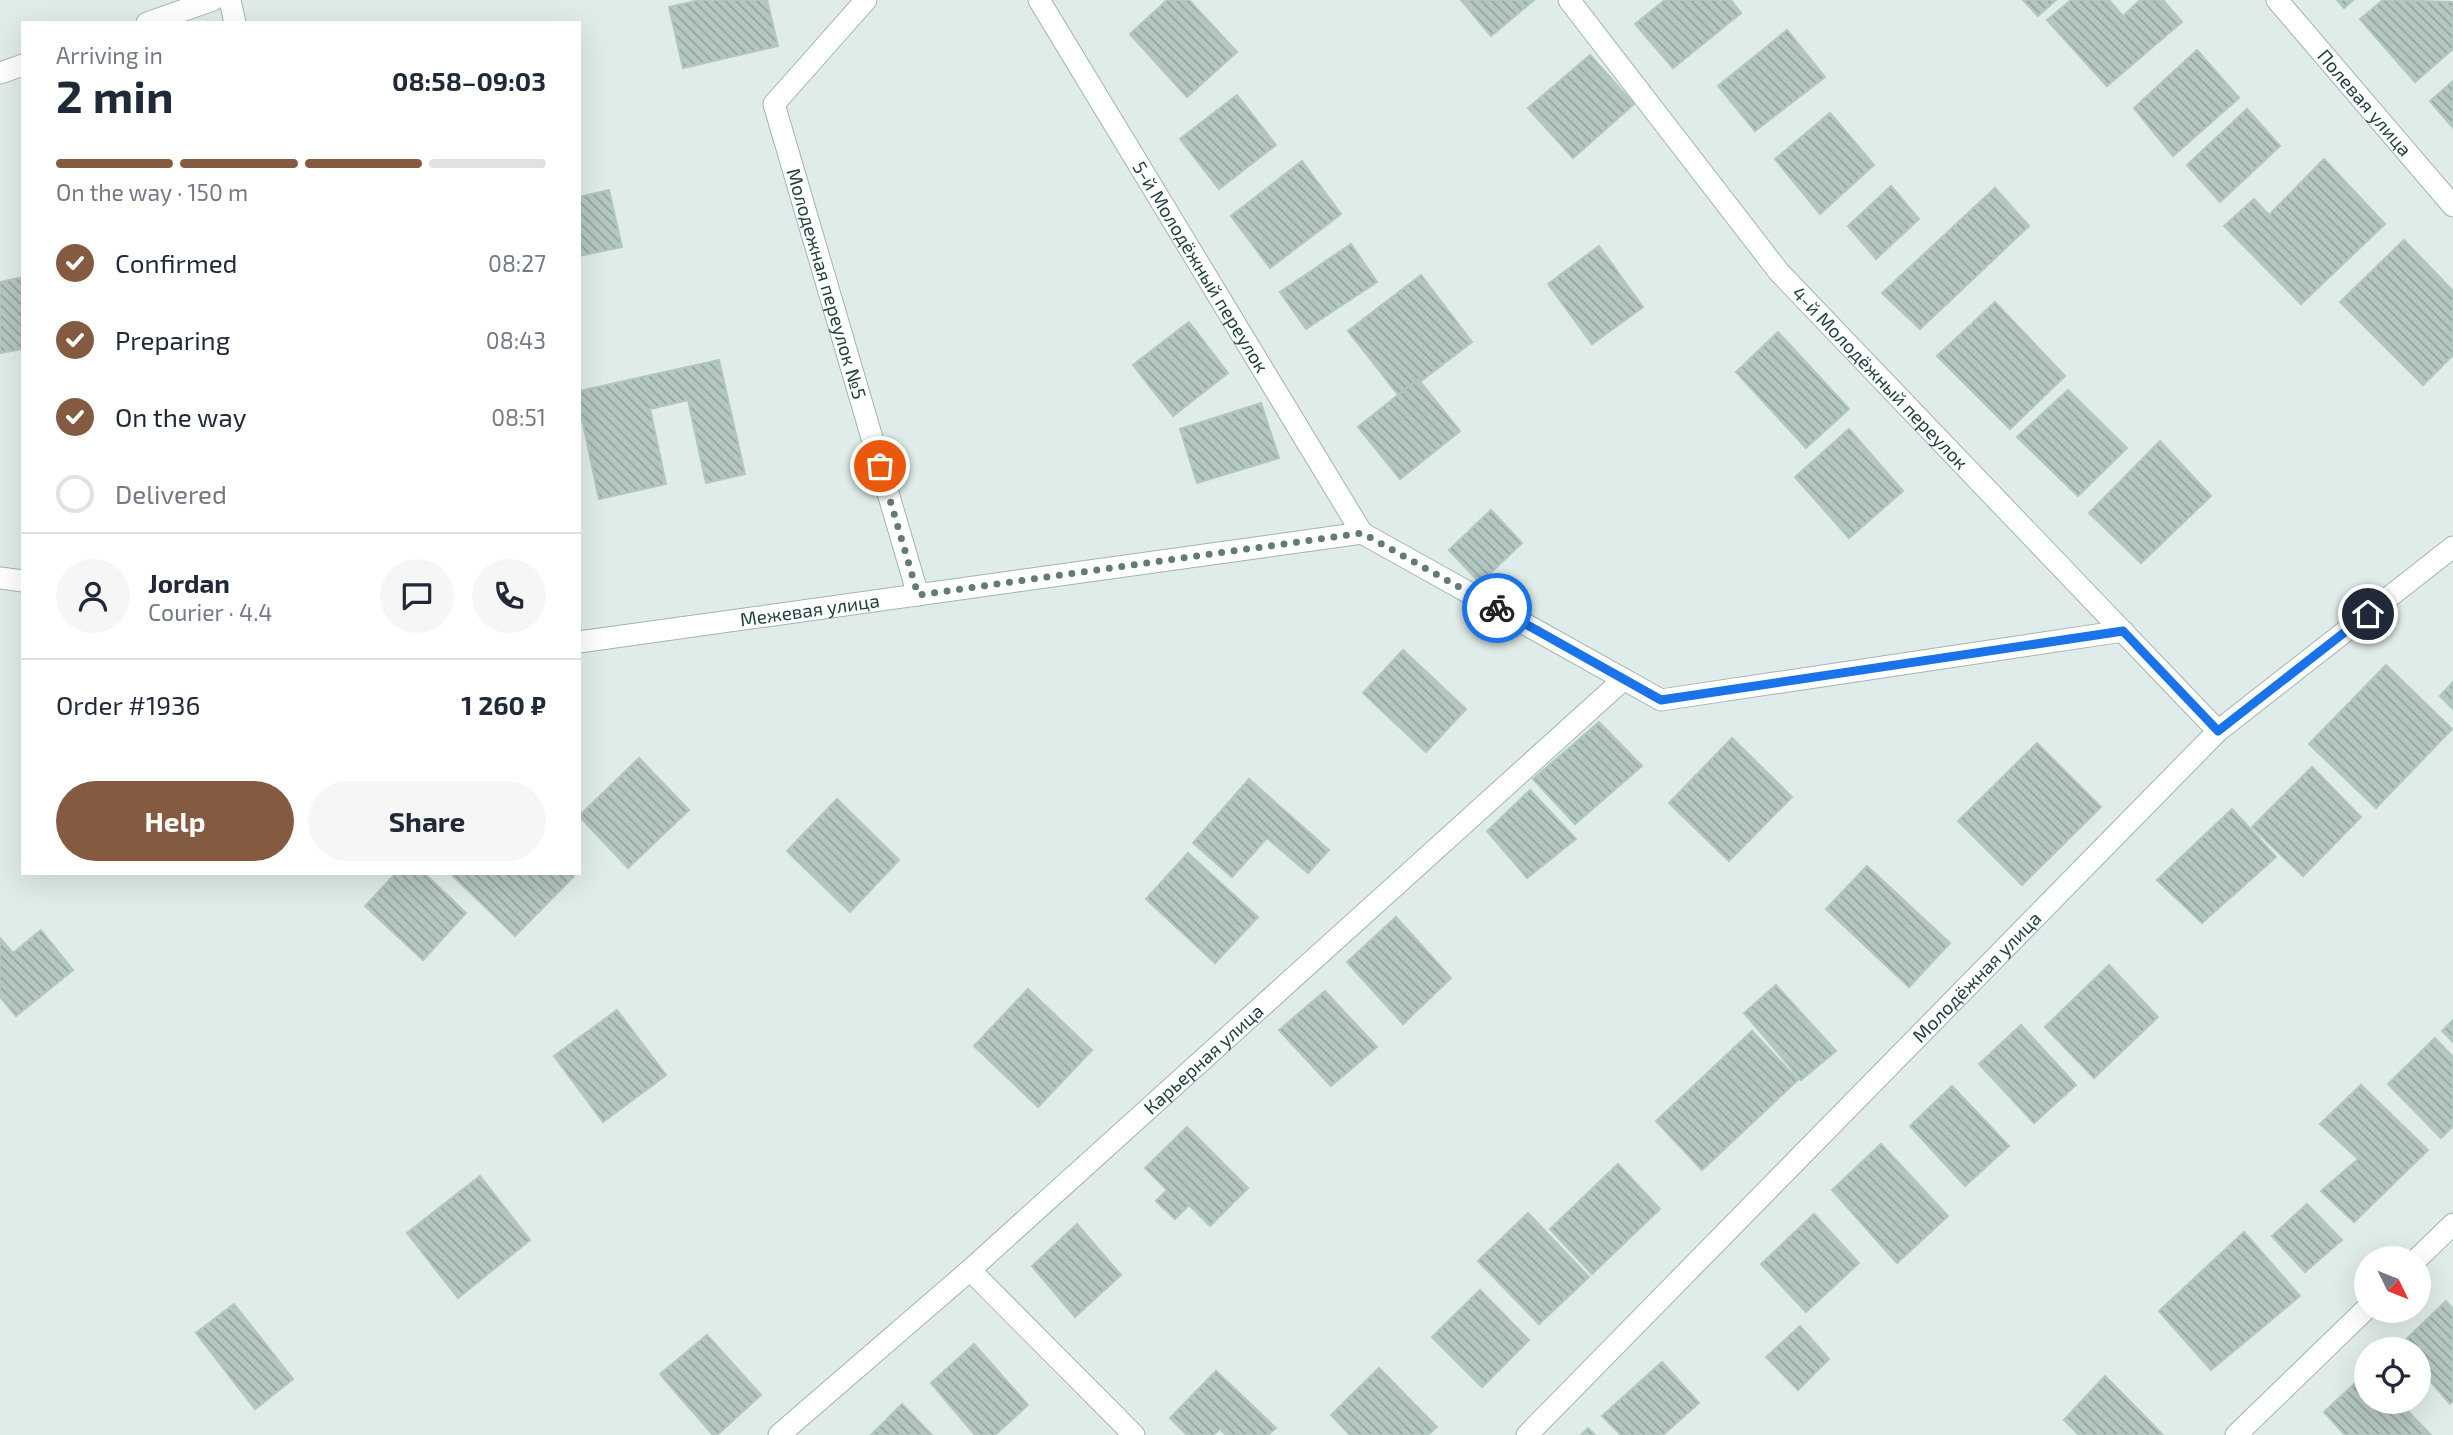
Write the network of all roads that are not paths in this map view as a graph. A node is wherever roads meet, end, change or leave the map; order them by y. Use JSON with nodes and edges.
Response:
{"nodes":[{"id":1,"x":213,"y":0,"type":"edge"},
{"id":2,"x":230,"y":0,"type":"edge"},
{"id":3,"x":866,"y":0,"type":"edge"},
{"id":4,"x":1039,"y":0,"type":"edge"},
{"id":5,"x":1569,"y":0,"type":"edge"},
{"id":6,"x":2277,"y":0,"type":"edge"},
{"id":7,"x":153,"y":21,"type":"edge"},
{"id":8,"x":235,"y":21,"type":"edge"},
{"id":9,"x":21,"y":66,"type":"edge"},
{"id":10,"x":0,"y":73,"type":"edge"},
{"id":11,"x":2453,"y":206,"type":"edge"},
{"id":12,"x":1362,"y":533,"type":"junction"},
{"id":13,"x":2453,"y":547,"type":"edge"},
{"id":14,"x":0,"y":578,"type":"edge"},
{"id":15,"x":21,"y":581,"type":"edge"},
{"id":16,"x":918,"y":595,"type":"junction"},
{"id":17,"x":2123,"y":631,"type":"junction"},
{"id":18,"x":581,"y":642,"type":"edge"},
{"id":19,"x":1624,"y":679,"type":"junction"},
{"id":20,"x":2218,"y":731,"type":"junction"},
{"id":21,"x":2453,"y":1224,"type":"edge"},
{"id":22,"x":2430,"y":1246,"type":"edge"},
{"id":23,"x":970,"y":1270,"type":"junction"},
{"id":24,"x":2354,"y":1321,"type":"edge"},
{"id":25,"x":779,"y":1435,"type":"edge"},
{"id":26,"x":1134,"y":1435,"type":"edge"},
{"id":27,"x":1527,"y":1435,"type":"edge"},
{"id":28,"x":2236,"y":1435,"type":"edge"}],
"edges":[{"from":1,"to":7,"type":"street"},
{"from":2,"to":8,"type":"street"},
{"from":3,"to":16,"type":"street","name":"Молодежная переулок №5"},
{"from":4,"to":12,"type":"street","name":"5-й Молодёжный переулок"},
{"from":5,"to":17,"type":"street","name":"4-й Молодёжный переулок"},
{"from":6,"to":11,"type":"street","name":"Полевая улица"},
{"from":9,"to":10,"type":"street"},
{"from":12,"to":16,"type":"street","name":"Межевая улица"},
{"from":12,"to":19,"type":"street"},
{"from":13,"to":20,"type":"street","name":"Молодёжная улица"},
{"from":14,"to":15,"type":"street"},
{"from":16,"to":18,"type":"street","name":"Межевая улица"},
{"from":17,"to":19,"type":"street"},
{"from":17,"to":20,"type":"street","name":"4-й Молодёжный переулок"},
{"from":19,"to":23,"type":"street","name":"Карьерная улица"},
{"from":20,"to":27,"type":"street","name":"Молодёжная улица"},
{"from":21,"to":22,"type":"street"},
{"from":23,"to":25,"type":"street","name":"Карьерная улица"},
{"from":23,"to":26,"type":"street"},
{"from":24,"to":28,"type":"street"}]}
